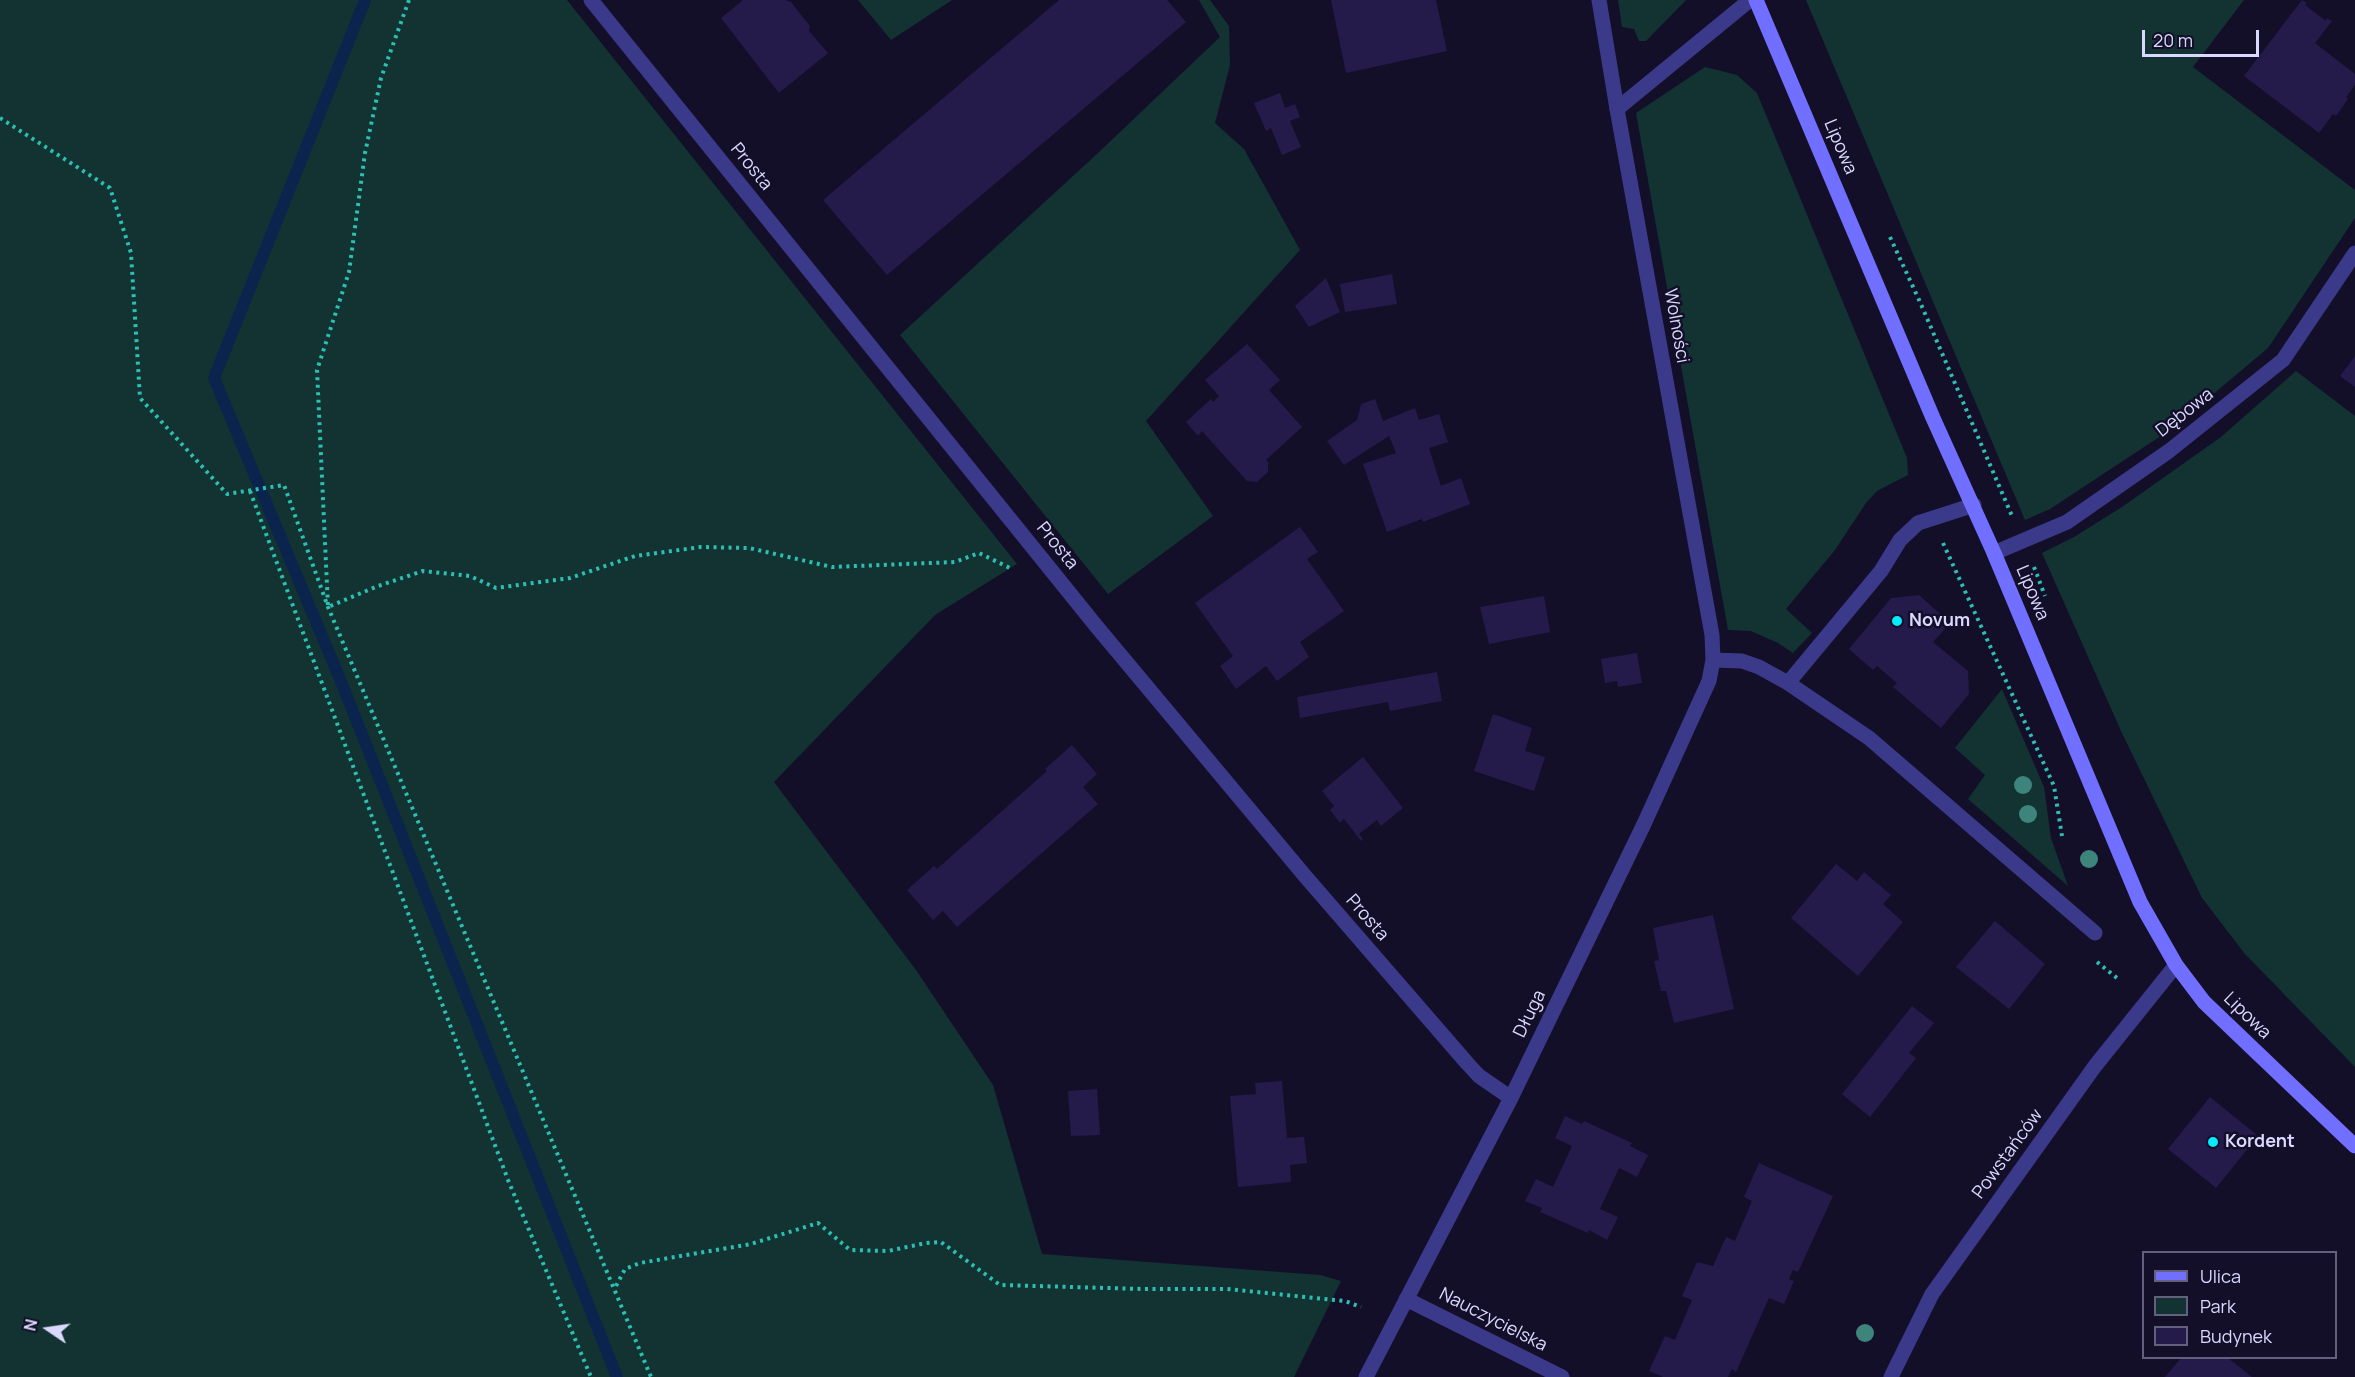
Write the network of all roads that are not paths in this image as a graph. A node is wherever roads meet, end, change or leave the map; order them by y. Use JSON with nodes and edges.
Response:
{"nodes":[{"id":1,"x":591,"y":0,"type":"edge"},
{"id":2,"x":1599,"y":0,"type":"edge"},
{"id":3,"x":1750,"y":0,"type":"edge"},
{"id":4,"x":1756,"y":0,"type":"edge"},
{"id":5,"x":1617,"y":109,"type":"junction"},
{"id":6,"x":2355,"y":253,"type":"edge"},
{"id":7,"x":1974,"y":505,"type":"junction"},
{"id":8,"x":1994,"y":553,"type":"junction"},
{"id":9,"x":1713,"y":660,"type":"junction"},
{"id":10,"x":1788,"y":683,"type":"junction"},
{"id":11,"x":2095,"y":933,"type":"dead end"},
{"id":12,"x":2176,"y":965,"type":"junction"},
{"id":13,"x":1511,"y":1098,"type":"junction"},
{"id":14,"x":2355,"y":1146,"type":"edge"},
{"id":15,"x":1406,"y":1299,"type":"junction"},
{"id":16,"x":1366,"y":1377,"type":"edge"},
{"id":17,"x":1562,"y":1377,"type":"edge"},
{"id":18,"x":1891,"y":1377,"type":"edge"}],
"edges":[{"from":1,"to":13,"type":"street","name":"Prosta"},
{"from":2,"to":5,"type":"street","name":"Wolności"},
{"from":3,"to":5,"type":"street"},
{"from":4,"to":7,"type":"street","name":"Lipowa"},
{"from":5,"to":9,"type":"street","name":"Wolności"},
{"from":6,"to":8,"type":"street","name":"Dębowa"},
{"from":7,"to":8,"type":"street","name":"Lipowa"},
{"from":7,"to":10,"type":"street"},
{"from":8,"to":12,"type":"street","name":"Lipowa"},
{"from":9,"to":10,"type":"street"},
{"from":9,"to":13,"type":"street","name":"Długa"},
{"from":10,"to":11,"type":"street"},
{"from":12,"to":14,"type":"street","name":"Lipowa"},
{"from":12,"to":18,"type":"street","name":"Powstańców"},
{"from":13,"to":15,"type":"street","name":"Długa"},
{"from":15,"to":16,"type":"street","name":"Długa"},
{"from":15,"to":17,"type":"street","name":"Nauczycielska"}]}
